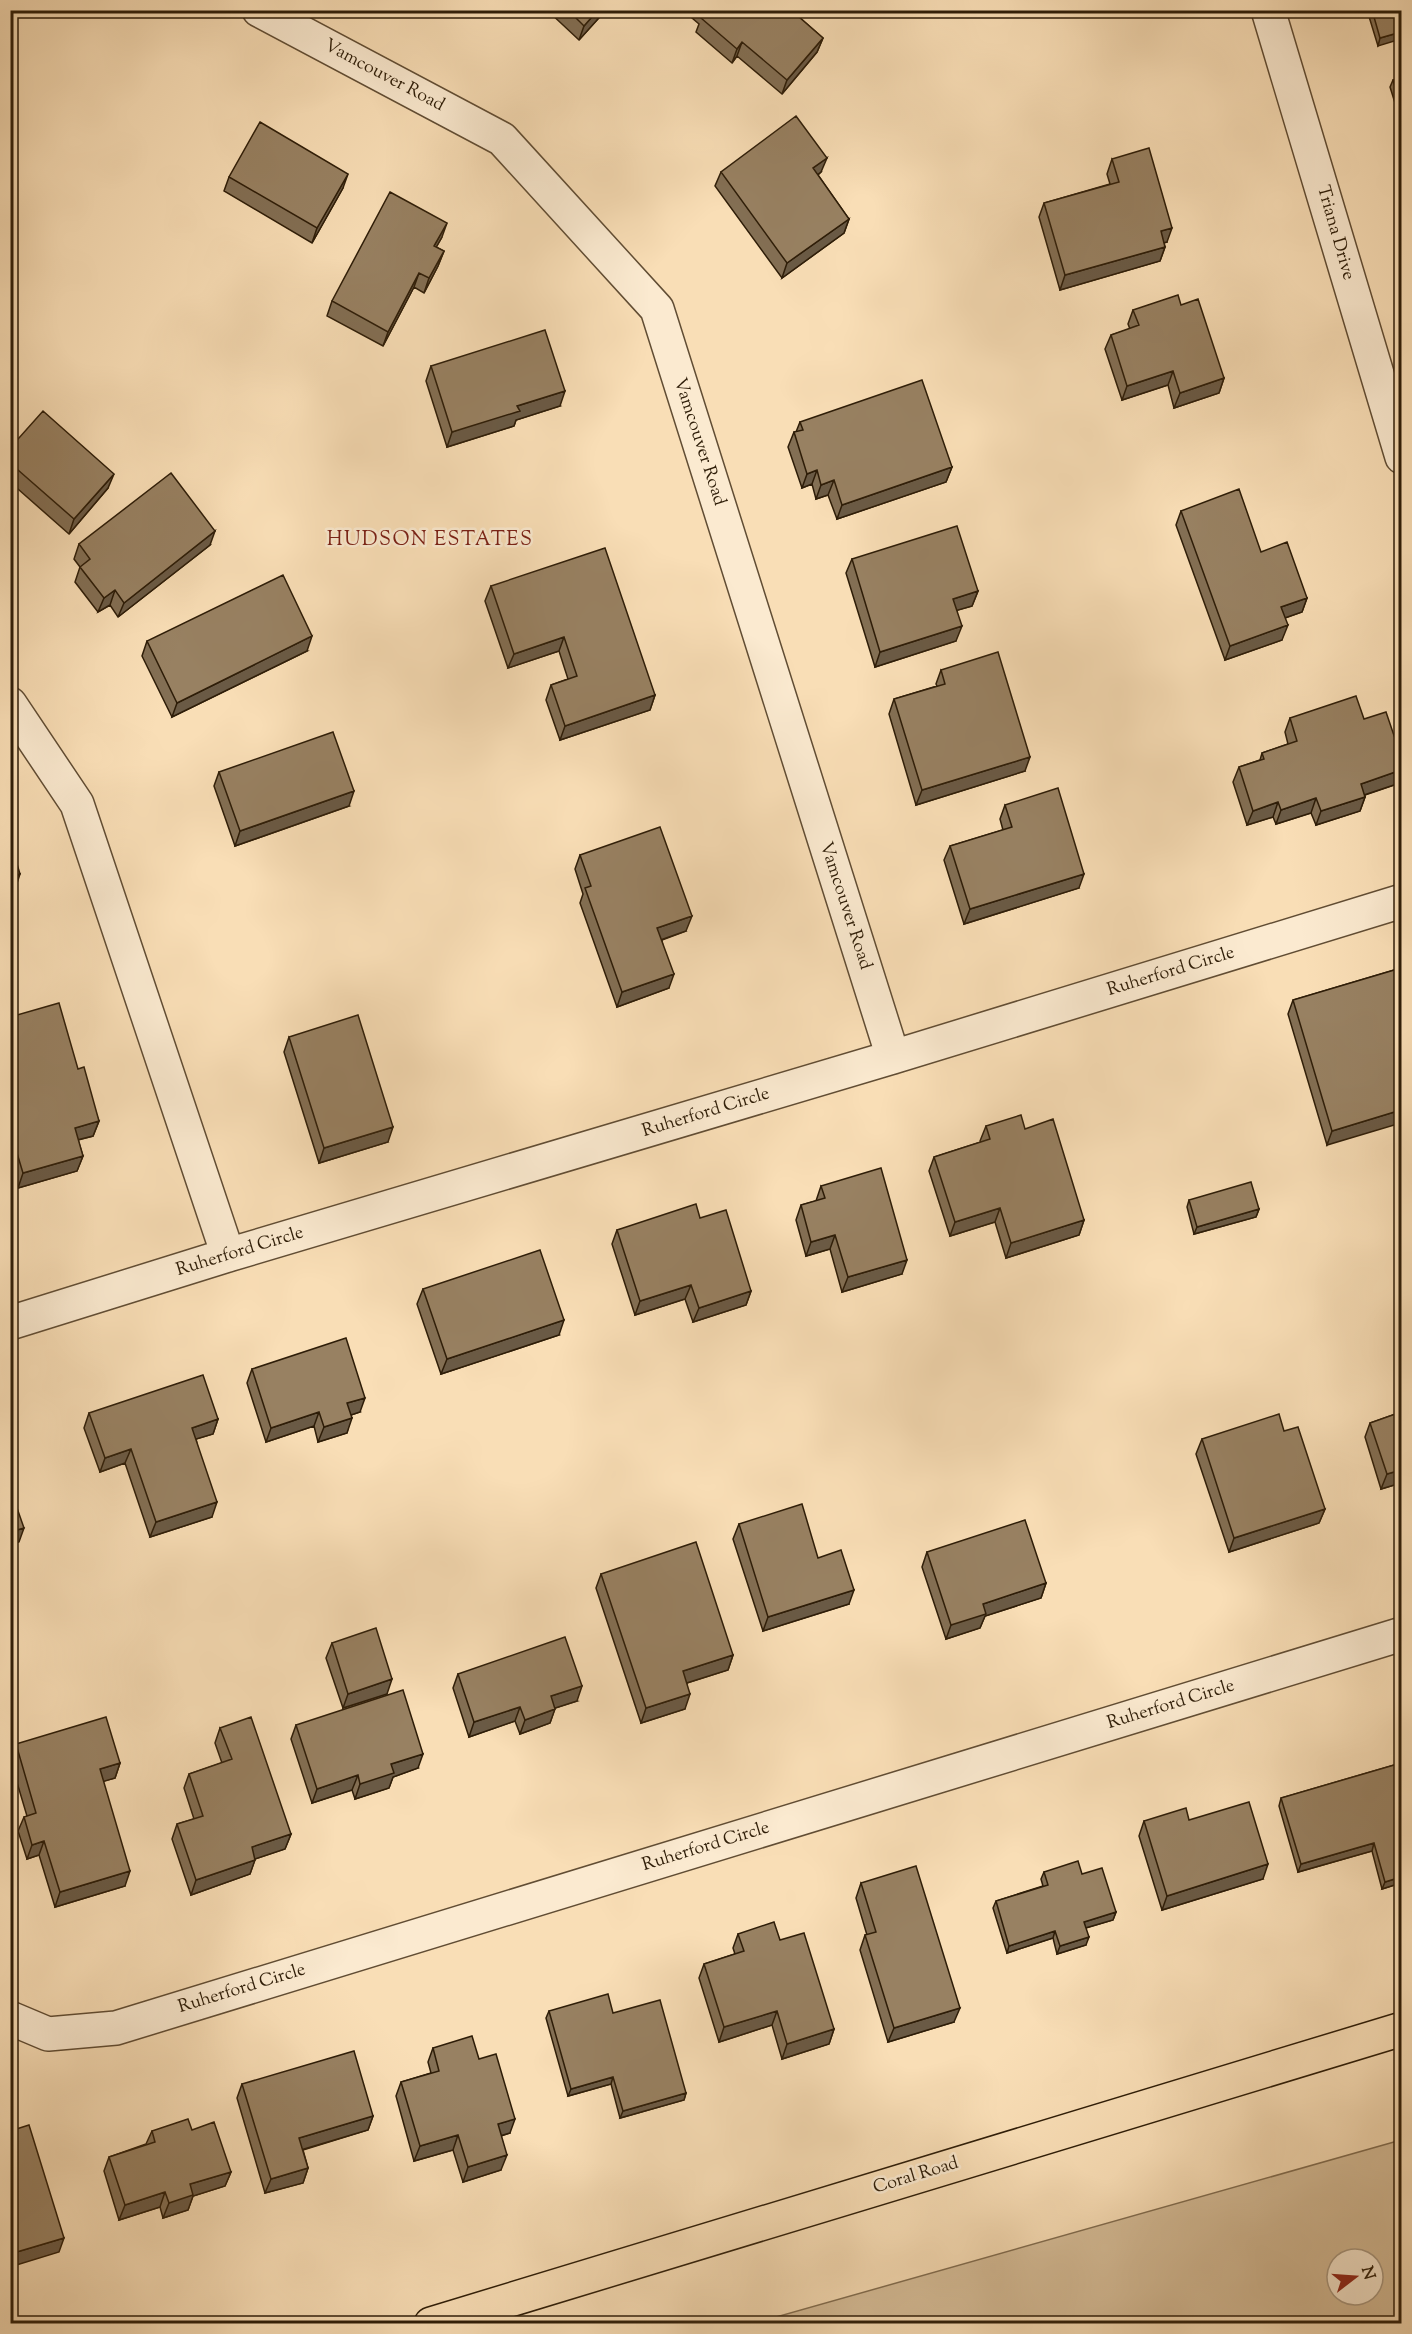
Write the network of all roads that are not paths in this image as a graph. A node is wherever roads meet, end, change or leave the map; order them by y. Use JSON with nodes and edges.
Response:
{"nodes":[{"id":1,"x":259,"y":10,"type":"edge"},
{"id":2,"x":1268,"y":10,"type":"edge"},
{"id":3,"x":1401,"y":457,"type":"edge"},
{"id":4,"x":10,"y":704,"type":"edge"},
{"id":5,"x":1401,"y":901,"type":"edge"},
{"id":6,"x":893,"y":1058,"type":"junction"},
{"id":7,"x":228,"y":1255,"type":"junction"},
{"id":8,"x":10,"y":1323,"type":"edge"},
{"id":9,"x":1401,"y":1634,"type":"edge"},
{"id":10,"x":10,"y":2018,"type":"edge"},
{"id":11,"x":1401,"y":2029,"type":"edge"},
{"id":12,"x":431,"y":2324,"type":"edge"}],
"edges":[{"from":1,"to":6,"type":"street","name":"Vamcouver Road"},
{"from":2,"to":3,"type":"street","name":"Triana Drive"},
{"from":4,"to":7,"type":"street"},
{"from":5,"to":6,"type":"street","name":"Ruherford Circle"},
{"from":6,"to":7,"type":"street","name":"Ruherford Circle"},
{"from":7,"to":8,"type":"street","name":"Ruherford Circle"},
{"from":9,"to":10,"type":"street","name":"Ruherford Circle"},
{"from":11,"to":12,"type":"main road","name":"Coral Road"}]}
